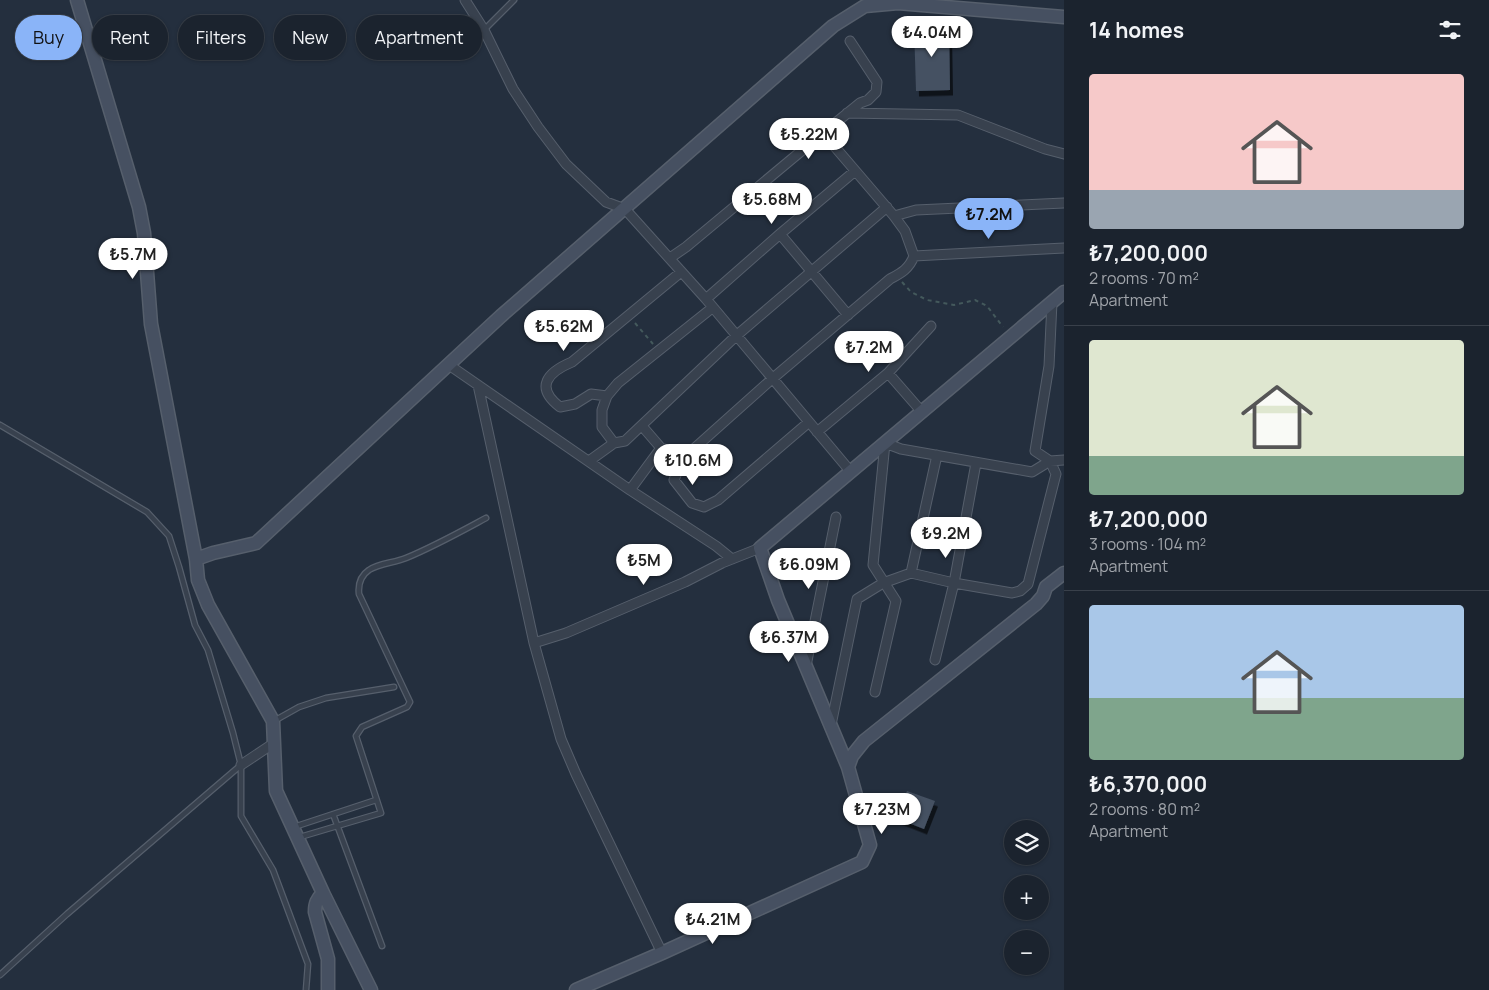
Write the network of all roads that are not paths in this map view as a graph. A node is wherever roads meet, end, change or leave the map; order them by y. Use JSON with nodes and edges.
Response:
{"nodes":[{"id":1,"x":77,"y":0,"type":"edge"},
{"id":2,"x":465,"y":0,"type":"edge"},
{"id":3,"x":514,"y":0,"type":"edge"},
{"id":4,"x":1064,"y":17,"type":"edge"},
{"id":5,"x":484,"y":30,"type":"junction"},
{"id":6,"x":850,"y":41,"type":"dead end"},
{"id":7,"x":847,"y":113,"type":"junction"},
{"id":8,"x":822,"y":133,"type":"junction"},
{"id":9,"x":1064,"y":154,"type":"edge"},
{"id":10,"x":855,"y":171,"type":"junction"},
{"id":11,"x":1064,"y":203,"type":"edge"},
{"id":12,"x":887,"y":207,"type":"junction"},
{"id":13,"x":624,"y":209,"type":"junction"},
{"id":14,"x":894,"y":216,"type":"junction"},
{"id":15,"x":780,"y":234,"type":"junction"},
{"id":16,"x":1064,"y":248,"type":"edge"},
{"id":17,"x":914,"y":256,"type":"junction"},
{"id":18,"x":670,"y":258,"type":"junction"},
{"id":19,"x":681,"y":272,"type":"junction"},
{"id":20,"x":811,"y":272,"type":"junction"},
{"id":21,"x":1064,"y":292,"type":"edge"},
{"id":22,"x":706,"y":300,"type":"junction"},
{"id":23,"x":1052,"y":302,"type":"junction"},
{"id":24,"x":712,"y":308,"type":"junction"},
{"id":25,"x":848,"y":315,"type":"junction"},
{"id":26,"x":931,"y":326,"type":"dead end"},
{"id":27,"x":736,"y":336,"type":"junction"},
{"id":28,"x":449,"y":365,"type":"junction"},
{"id":29,"x":888,"y":373,"type":"junction"},
{"id":30,"x":772,"y":379,"type":"junction"},
{"id":31,"x":478,"y":385,"type":"junction"},
{"id":32,"x":607,"y":396,"type":"junction"},
{"id":33,"x":922,"y":412,"type":"junction"},
{"id":34,"x":809,"y":422,"type":"junction"},
{"id":35,"x":0,"y":426,"type":"edge"},
{"id":36,"x":642,"y":426,"type":"junction"},
{"id":37,"x":817,"y":432,"type":"junction"},
{"id":38,"x":614,"y":443,"type":"junction"},
{"id":39,"x":885,"y":443,"type":"junction"},
{"id":40,"x":660,"y":448,"type":"junction"},
{"id":41,"x":937,"y":455,"type":"junction"},
{"id":42,"x":1064,"y":460,"type":"edge"},
{"id":43,"x":589,"y":461,"type":"junction"},
{"id":44,"x":1050,"y":461,"type":"junction"},
{"id":45,"x":682,"y":463,"type":"junction"},
{"id":46,"x":976,"y":463,"type":"junction"},
{"id":47,"x":851,"y":472,"type":"junction"},
{"id":48,"x":630,"y":490,"type":"junction"},
{"id":49,"x":836,"y":517,"type":"dead end"},
{"id":50,"x":486,"y":518,"type":"dead end"},
{"id":51,"x":760,"y":548,"type":"junction"},
{"id":52,"x":196,"y":559,"type":"junction"},
{"id":53,"x":732,"y":559,"type":"junction"},
{"id":54,"x":911,"y":573,"type":"junction"},
{"id":55,"x":1064,"y":573,"type":"edge"},
{"id":56,"x":883,"y":583,"type":"junction"},
{"id":57,"x":954,"y":583,"type":"junction"},
{"id":58,"x":534,"y":643,"type":"junction"},
{"id":59,"x":935,"y":660,"type":"dead end"},
{"id":60,"x":806,"y":667,"type":"junction"},
{"id":61,"x":394,"y":686,"type":"dead end"},
{"id":62,"x":876,"y":692,"type":"dead end"},
{"id":63,"x":273,"y":721,"type":"junction"},
{"id":64,"x":831,"y":726,"type":"junction"},
{"id":65,"x":274,"y":743,"type":"junction"},
{"id":66,"x":241,"y":766,"type":"junction"},
{"id":67,"x":848,"y":766,"type":"junction"},
{"id":68,"x":376,"y":800,"type":"junction"},
{"id":69,"x":333,"y":814,"type":"junction"},
{"id":70,"x":338,"y":826,"type":"junction"},
{"id":71,"x":295,"y":833,"type":"junction"},
{"id":72,"x":323,"y":893,"type":"junction"},
{"id":73,"x":382,"y":946,"type":"dead end"},
{"id":74,"x":662,"y":953,"type":"junction"},
{"id":75,"x":0,"y":975,"type":"edge"},
{"id":76,"x":306,"y":990,"type":"edge"},
{"id":77,"x":328,"y":990,"type":"edge"},
{"id":78,"x":371,"y":990,"type":"edge"},
{"id":79,"x":576,"y":990,"type":"edge"}],
"edges":[{"from":1,"to":52,"type":"street"},
{"from":2,"to":5,"type":"street"},
{"from":3,"to":5,"type":"lane"},
{"from":4,"to":13,"type":"street"},
{"from":5,"to":13,"type":"street"},
{"from":6,"to":7,"type":"street"},
{"from":7,"to":8,"type":"street"},
{"from":7,"to":9,"type":"street"},
{"from":8,"to":10,"type":"street"},
{"from":8,"to":18,"type":"street"},
{"from":10,"to":12,"type":"street"},
{"from":10,"to":15,"type":"street"},
{"from":11,"to":14,"type":"street"},
{"from":12,"to":14,"type":"street"},
{"from":12,"to":20,"type":"street"},
{"from":13,"to":18,"type":"street"},
{"from":13,"to":28,"type":"street"},
{"from":14,"to":17,"type":"street"},
{"from":15,"to":20,"type":"street"},
{"from":15,"to":22,"type":"street"},
{"from":16,"to":17,"type":"street"},
{"from":17,"to":25,"type":"street"},
{"from":18,"to":19,"type":"street"},
{"from":19,"to":22,"type":"street"},
{"from":19,"to":32,"type":"street"},
{"from":20,"to":25,"type":"street"},
{"from":20,"to":27,"type":"street"},
{"from":21,"to":23,"type":"street"},
{"from":22,"to":24,"type":"street"},
{"from":23,"to":33,"type":"street"},
{"from":23,"to":44,"type":"street"},
{"from":24,"to":27,"type":"street"},
{"from":24,"to":32,"type":"street"},
{"from":25,"to":30,"type":"street"},
{"from":26,"to":29,"type":"street"},
{"from":27,"to":30,"type":"street"},
{"from":27,"to":36,"type":"street"},
{"from":28,"to":31,"type":"street"},
{"from":28,"to":52,"type":"street"},
{"from":29,"to":33,"type":"street"},
{"from":29,"to":37,"type":"street"},
{"from":30,"to":34,"type":"street"},
{"from":30,"to":45,"type":"street"},
{"from":31,"to":43,"type":"street"},
{"from":31,"to":58,"type":"street"},
{"from":32,"to":38,"type":"street"},
{"from":33,"to":39,"type":"street"},
{"from":34,"to":37,"type":"street"},
{"from":34,"to":45,"type":"street"},
{"from":35,"to":66,"type":"lane"},
{"from":36,"to":38,"type":"street"},
{"from":36,"to":40,"type":"street"},
{"from":37,"to":47,"type":"street"},
{"from":38,"to":43,"type":"street"},
{"from":39,"to":41,"type":"street"},
{"from":39,"to":47,"type":"street"},
{"from":39,"to":56,"type":"street"},
{"from":40,"to":45,"type":"street"},
{"from":40,"to":48,"type":"street"},
{"from":41,"to":46,"type":"street"},
{"from":41,"to":54,"type":"street"},
{"from":42,"to":44,"type":"street"},
{"from":43,"to":48,"type":"street"},
{"from":44,"to":46,"type":"street"},
{"from":44,"to":57,"type":"street"},
{"from":46,"to":57,"type":"street"},
{"from":47,"to":51,"type":"street"},
{"from":48,"to":53,"type":"street"},
{"from":49,"to":60,"type":"street"},
{"from":50,"to":68,"type":"lane"},
{"from":51,"to":53,"type":"street"},
{"from":51,"to":60,"type":"street"},
{"from":52,"to":63,"type":"street"},
{"from":53,"to":58,"type":"street"},
{"from":54,"to":56,"type":"street"},
{"from":54,"to":57,"type":"street"},
{"from":55,"to":67,"type":"street"},
{"from":56,"to":62,"type":"street"},
{"from":56,"to":64,"type":"street"},
{"from":57,"to":59,"type":"street"},
{"from":58,"to":74,"type":"street"},
{"from":60,"to":64,"type":"street"},
{"from":61,"to":63,"type":"lane"},
{"from":63,"to":65,"type":"street"},
{"from":64,"to":67,"type":"street"},
{"from":65,"to":66,"type":"street"},
{"from":65,"to":71,"type":"street"},
{"from":66,"to":75,"type":"lane"},
{"from":66,"to":76,"type":"lane"},
{"from":67,"to":74,"type":"street"},
{"from":68,"to":69,"type":"lane"},
{"from":68,"to":70,"type":"lane"},
{"from":69,"to":70,"type":"lane"},
{"from":69,"to":71,"type":"lane"},
{"from":70,"to":71,"type":"lane"},
{"from":70,"to":73,"type":"lane"},
{"from":71,"to":72,"type":"street"},
{"from":72,"to":77,"type":"street"},
{"from":72,"to":78,"type":"street"},
{"from":74,"to":79,"type":"street"}]}
